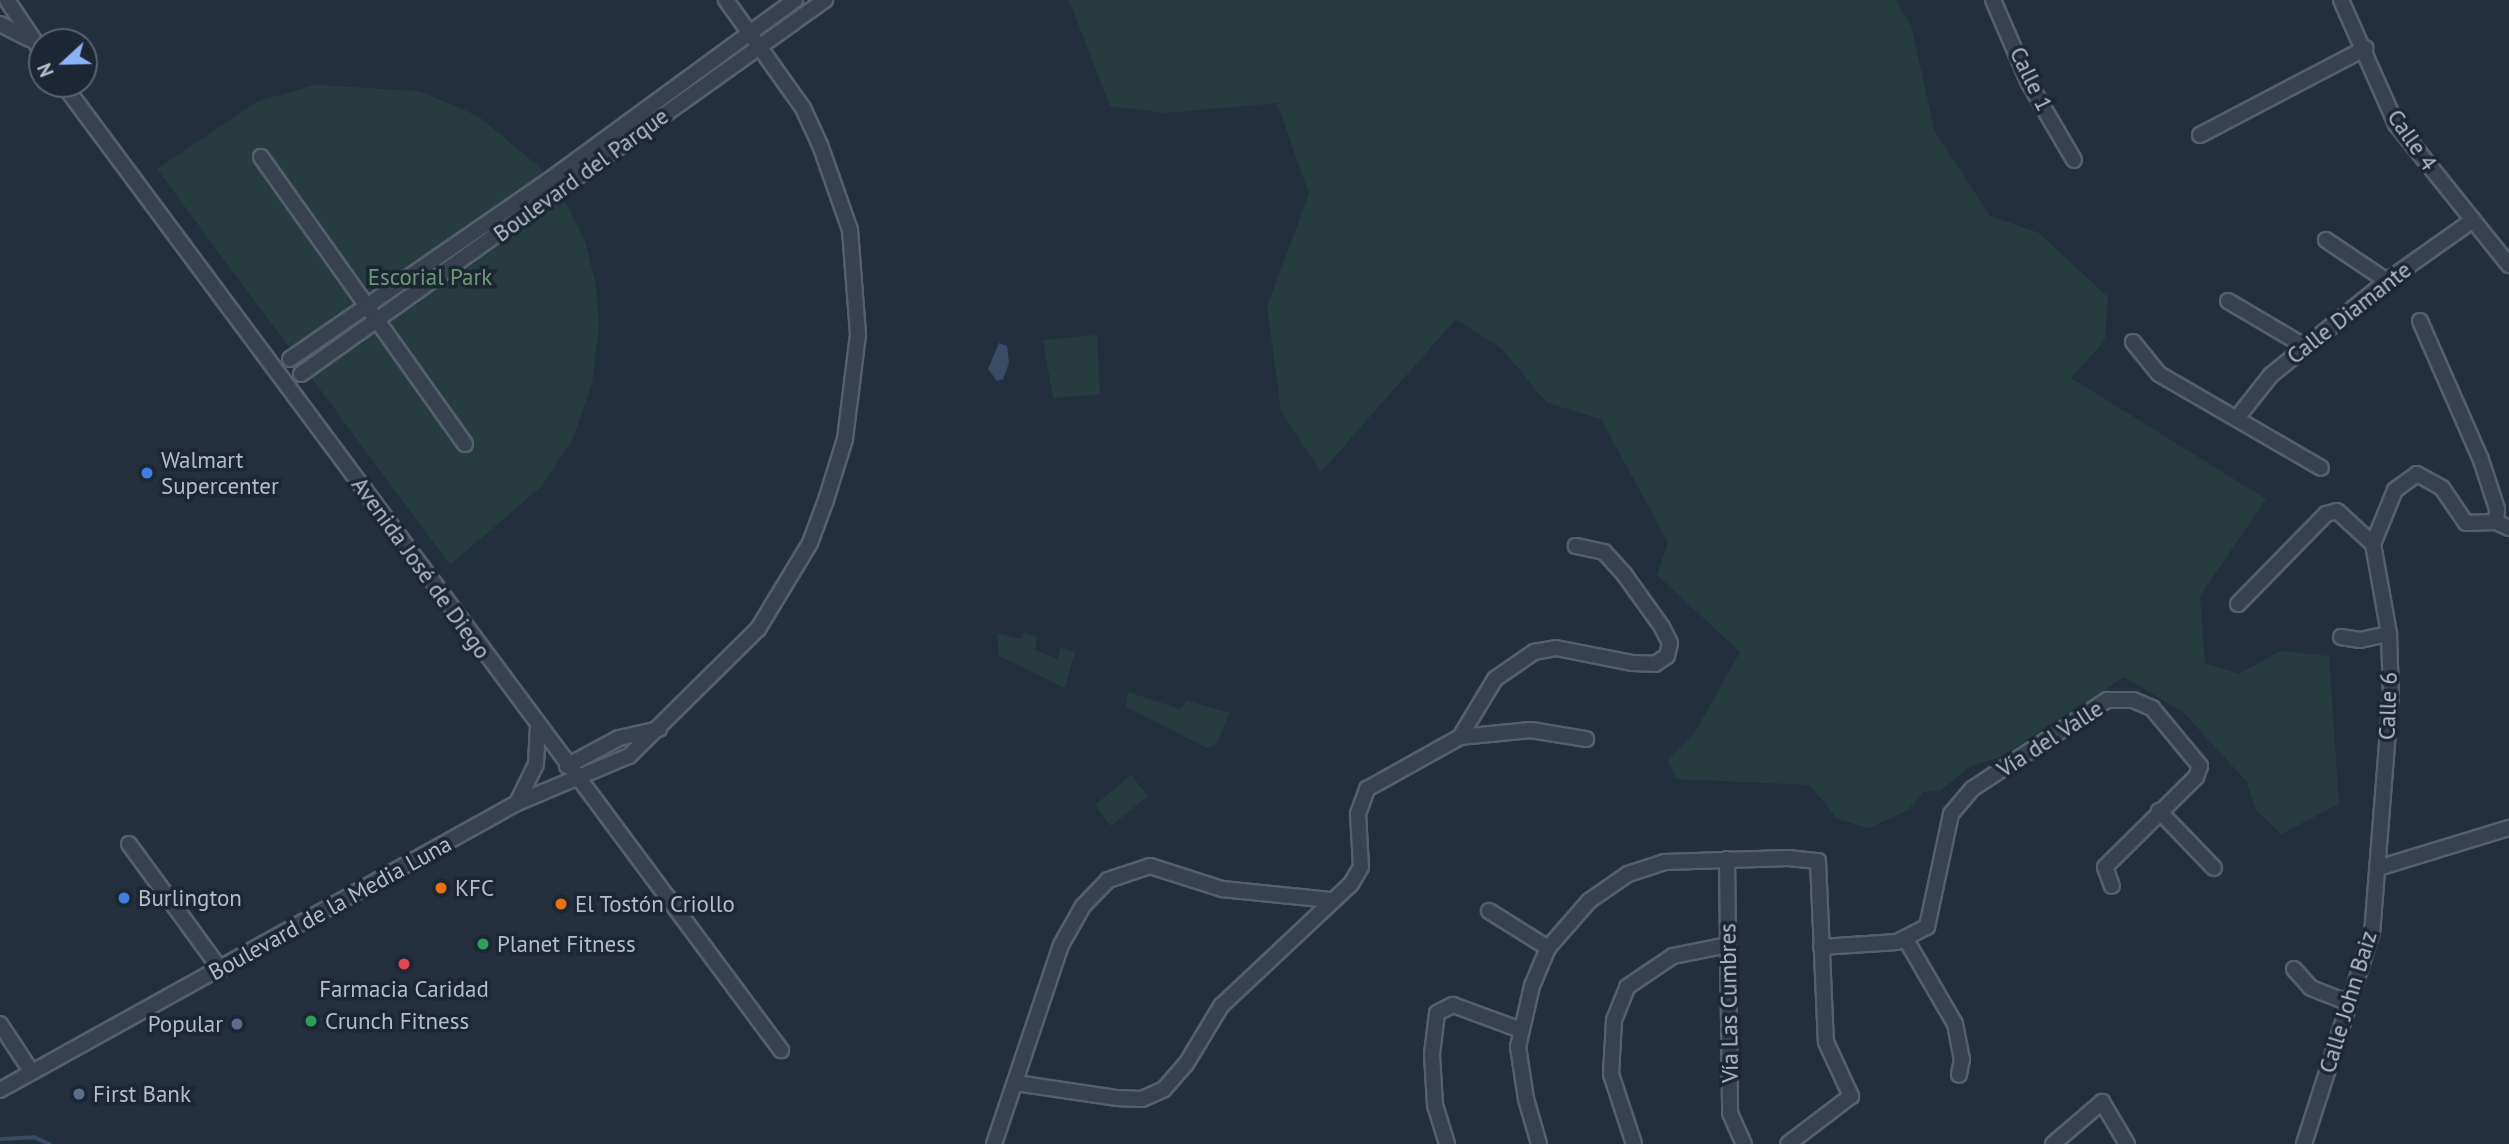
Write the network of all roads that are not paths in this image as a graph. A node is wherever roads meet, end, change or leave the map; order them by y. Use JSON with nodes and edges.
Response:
{"nodes":[{"id":1,"x":7,"y":0,"type":"edge"},
{"id":2,"x":726,"y":0,"type":"edge"},
{"id":3,"x":795,"y":0,"type":"edge"},
{"id":4,"x":825,"y":0,"type":"edge"},
{"id":5,"x":2341,"y":0,"type":"edge"},
{"id":6,"x":2000,"y":2,"type":"edge"},
{"id":7,"x":0,"y":23,"type":"edge"},
{"id":8,"x":28,"y":32,"type":"edge"},
{"id":9,"x":752,"y":32,"type":"junction"},
{"id":10,"x":28,"y":38,"type":"edge"},
{"id":11,"x":762,"y":46,"type":"junction"},
{"id":12,"x":2366,"y":48,"type":"junction"},
{"id":13,"x":73,"y":98,"type":"edge"},
{"id":14,"x":2200,"y":135,"type":"dead end"},
{"id":15,"x":261,"y":157,"type":"dead end"},
{"id":16,"x":2074,"y":160,"type":"dead end"},
{"id":17,"x":2473,"y":220,"type":"junction"},
{"id":18,"x":2326,"y":240,"type":"dead end"},
{"id":19,"x":2509,"y":265,"type":"edge"},
{"id":20,"x":2387,"y":281,"type":"junction"},
{"id":21,"x":2228,"y":301,"type":"dead end"},
{"id":22,"x":370,"y":304,"type":"junction"},
{"id":23,"x":380,"y":319,"type":"junction"},
{"id":24,"x":2420,"y":321,"type":"dead end"},
{"id":25,"x":2133,"y":342,"type":"dead end"},
{"id":26,"x":2306,"y":347,"type":"junction"},
{"id":27,"x":290,"y":359,"type":"dead end"},
{"id":28,"x":301,"y":374,"type":"dead end"},
{"id":29,"x":2236,"y":418,"type":"junction"},
{"id":30,"x":465,"y":444,"type":"dead end"},
{"id":31,"x":2321,"y":468,"type":"dead end"},
{"id":32,"x":2503,"y":525,"type":"edge"},
{"id":33,"x":2373,"y":544,"type":"junction"},
{"id":34,"x":1576,"y":545,"type":"dead end"},
{"id":35,"x":2238,"y":604,"type":"dead end"},
{"id":36,"x":2389,"y":634,"type":"junction"},
{"id":37,"x":2341,"y":637,"type":"dead end"},
{"id":38,"x":538,"y":727,"type":"junction"},
{"id":39,"x":660,"y":729,"type":"junction"},
{"id":40,"x":1460,"y":737,"type":"junction"},
{"id":41,"x":1586,"y":739,"type":"dead end"},
{"id":42,"x":568,"y":766,"type":"junction"},
{"id":43,"x":578,"y":778,"type":"junction"},
{"id":44,"x":517,"y":803,"type":"junction"},
{"id":45,"x":2159,"y":811,"type":"junction"},
{"id":46,"x":2509,"y":828,"type":"edge"},
{"id":47,"x":129,"y":844,"type":"dead end"},
{"id":48,"x":1727,"y":859,"type":"junction"},
{"id":49,"x":2214,"y":868,"type":"dead end"},
{"id":50,"x":2378,"y":868,"type":"junction"},
{"id":51,"x":2112,"y":886,"type":"dead end"},
{"id":52,"x":1329,"y":900,"type":"junction"},
{"id":53,"x":1489,"y":911,"type":"dead end"},
{"id":54,"x":1905,"y":938,"type":"junction"},
{"id":55,"x":1728,"y":945,"type":"junction"},
{"id":56,"x":1821,"y":947,"type":"junction"},
{"id":57,"x":1548,"y":948,"type":"junction"},
{"id":58,"x":220,"y":969,"type":"junction"},
{"id":59,"x":2294,"y":969,"type":"dead end"},
{"id":60,"x":2349,"y":1003,"type":"junction"},
{"id":61,"x":0,"y":1024,"type":"edge"},
{"id":62,"x":1521,"y":1030,"type":"junction"},
{"id":63,"x":781,"y":1050,"type":"dead end"},
{"id":64,"x":31,"y":1071,"type":"junction"},
{"id":65,"x":1959,"y":1075,"type":"dead end"},
{"id":66,"x":1016,"y":1083,"type":"junction"},
{"id":67,"x":0,"y":1090,"type":"edge"},
{"id":68,"x":994,"y":1144,"type":"edge"},
{"id":69,"x":1447,"y":1144,"type":"edge"},
{"id":70,"x":1539,"y":1144,"type":"edge"},
{"id":71,"x":1634,"y":1144,"type":"edge"},
{"id":72,"x":1744,"y":1144,"type":"edge"},
{"id":73,"x":1788,"y":1144,"type":"edge"},
{"id":74,"x":2053,"y":1144,"type":"edge"},
{"id":75,"x":2127,"y":1144,"type":"edge"},
{"id":76,"x":2304,"y":1144,"type":"edge"}],
"edges":[{"from":1,"to":8,"type":"street"},
{"from":2,"to":9,"type":"street","name":"Boulevard de la Media Luna"},
{"from":3,"to":9,"type":"street","name":"Boulevard del Parque"},
{"from":4,"to":11,"type":"street","name":"Boulevard del Parque"},
{"from":5,"to":12,"type":"street","name":"Calle 4"},
{"from":6,"to":16,"type":"street","name":"Calle 1"},
{"from":7,"to":10,"type":"street"},
{"from":9,"to":11,"type":"street","name":"Boulevard de la Media Luna"},
{"from":9,"to":22,"type":"street","name":"Boulevard del Parque"},
{"from":11,"to":23,"type":"street","name":"Boulevard del Parque"},
{"from":11,"to":39,"type":"street","name":"Boulevard de la Media Luna"},
{"from":12,"to":14,"type":"street"},
{"from":12,"to":17,"type":"street","name":"Calle 4"},
{"from":13,"to":38,"type":"street","name":"Avenida José de Diego"},
{"from":15,"to":22,"type":"street"},
{"from":17,"to":19,"type":"street","name":"Calle 4"},
{"from":17,"to":20,"type":"street","name":"Calle Diamante"},
{"from":18,"to":20,"type":"street"},
{"from":20,"to":26,"type":"street","name":"Calle Diamante"},
{"from":21,"to":26,"type":"street"},
{"from":22,"to":23,"type":"street"},
{"from":22,"to":27,"type":"street","name":"Boulevard del Parque"},
{"from":23,"to":28,"type":"street","name":"Boulevard del Parque"},
{"from":23,"to":30,"type":"street"},
{"from":24,"to":32,"type":"street"},
{"from":25,"to":29,"type":"street"},
{"from":26,"to":29,"type":"street","name":"Calle Diamante"},
{"from":29,"to":31,"type":"street"},
{"from":32,"to":33,"type":"street"},
{"from":33,"to":35,"type":"street"},
{"from":33,"to":36,"type":"street","name":"Calle 6"},
{"from":34,"to":40,"type":"street"},
{"from":36,"to":37,"type":"street"},
{"from":36,"to":50,"type":"street","name":"Calle 6"},
{"from":38,"to":42,"type":"street","name":"Avenida José de Diego"},
{"from":38,"to":44,"type":"street"},
{"from":39,"to":42,"type":"street"},
{"from":39,"to":43,"type":"street","name":"Boulevard de la Media Luna"},
{"from":40,"to":41,"type":"street"},
{"from":40,"to":52,"type":"street"},
{"from":42,"to":43,"type":"street","name":"Avenida José de Diego"},
{"from":43,"to":44,"type":"street","name":"Boulevard de la Media Luna"},
{"from":43,"to":63,"type":"street","name":"Avenida José de Diego"},
{"from":44,"to":58,"type":"street","name":"Boulevard de la Media Luna"},
{"from":45,"to":49,"type":"street"},
{"from":45,"to":51,"type":"street","name":"Vía del Valle"},
{"from":45,"to":54,"type":"street","name":"Vía del Valle"},
{"from":46,"to":50,"type":"street"},
{"from":47,"to":58,"type":"street"},
{"from":48,"to":55,"type":"street","name":"Vía Las Cumbres"},
{"from":48,"to":56,"type":"street"},
{"from":48,"to":57,"type":"street"},
{"from":50,"to":60,"type":"street","name":"Calle John Baiz"},
{"from":52,"to":66,"type":"street"},
{"from":52,"to":66,"type":"street"},
{"from":53,"to":57,"type":"street"},
{"from":54,"to":56,"type":"street"},
{"from":54,"to":65,"type":"street"},
{"from":55,"to":71,"type":"street"},
{"from":55,"to":72,"type":"street","name":"Vía Las Cumbres"},
{"from":56,"to":73,"type":"street"},
{"from":57,"to":62,"type":"street"},
{"from":58,"to":64,"type":"street","name":"Boulevard de la Media Luna"},
{"from":59,"to":60,"type":"street"},
{"from":60,"to":76,"type":"street","name":"Calle John Baiz"},
{"from":61,"to":64,"type":"street"},
{"from":62,"to":69,"type":"street"},
{"from":62,"to":70,"type":"street"},
{"from":64,"to":67,"type":"street","name":"Boulevard de la Media Luna"},
{"from":66,"to":68,"type":"street"},
{"from":74,"to":75,"type":"street"}]}
